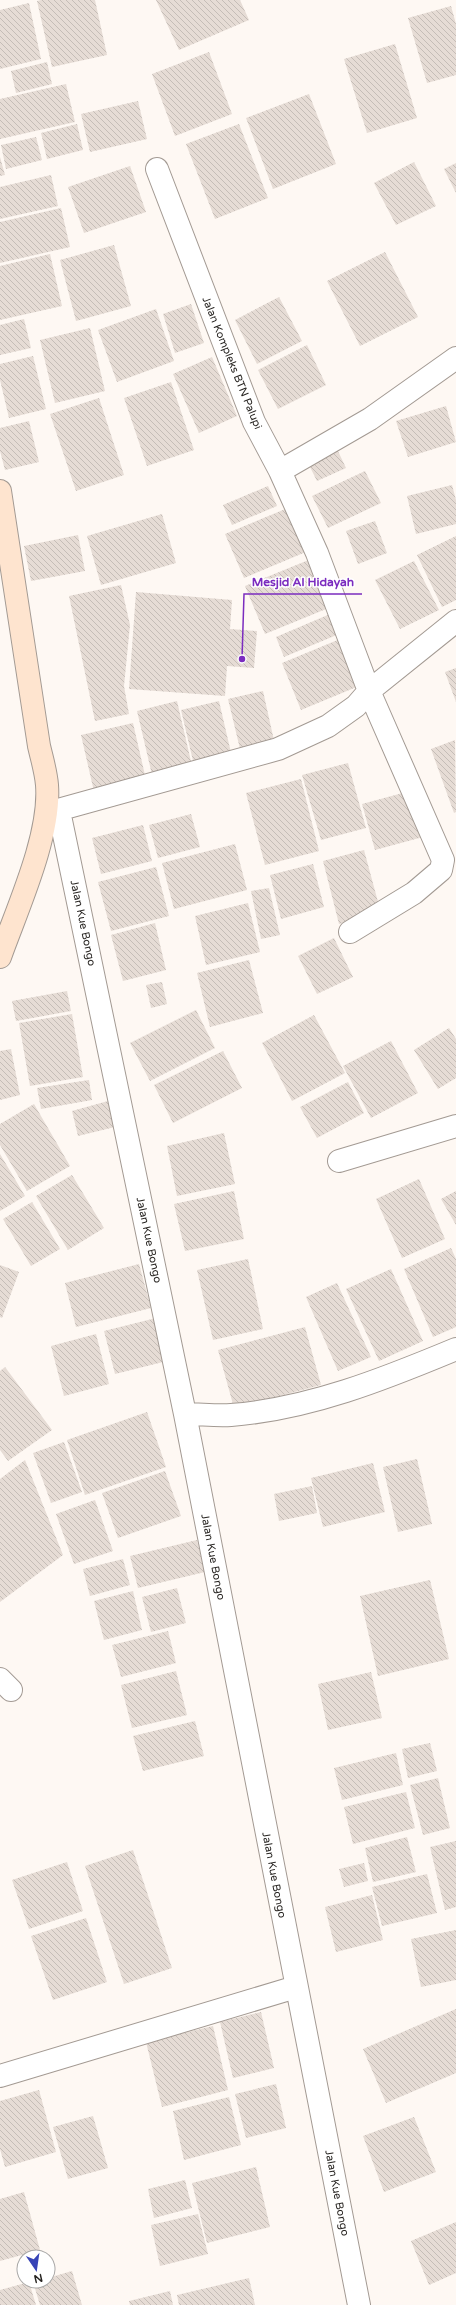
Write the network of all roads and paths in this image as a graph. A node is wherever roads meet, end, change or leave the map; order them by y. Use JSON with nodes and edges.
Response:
{"nodes":[{"id":1,"x":157,"y":170,"type":"dead end"},
{"id":2,"x":456,"y":358,"type":"edge"},
{"id":3,"x":280,"y":471,"type":"junction"},
{"id":4,"x":0,"y":492,"type":"edge"},
{"id":5,"x":456,"y":621,"type":"edge"},
{"id":6,"x":369,"y":691,"type":"junction"},
{"id":7,"x":53,"y":812,"type":"junction"},
{"id":8,"x":350,"y":932,"type":"dead end"},
{"id":9,"x":0,"y":958,"type":"edge"},
{"id":10,"x":456,"y":1126,"type":"edge"},
{"id":11,"x":339,"y":1162,"type":"dead end"},
{"id":12,"x":456,"y":1350,"type":"edge"},
{"id":13,"x":185,"y":1414,"type":"junction"},
{"id":14,"x":296,"y":1987,"type":"junction"},
{"id":15,"x":0,"y":2076,"type":"edge"},
{"id":16,"x":359,"y":2305,"type":"edge"}],
"edges":[{"from":1,"to":3,"type":"street","name":"Jalan Kompleks BTN Palupi"},
{"from":2,"to":3,"type":"street"},
{"from":3,"to":6,"type":"street","name":"Jalan Kompleks BTN Palupi"},
{"from":4,"to":7,"type":"main road"},
{"from":5,"to":6,"type":"street"},
{"from":6,"to":7,"type":"street"},
{"from":6,"to":8,"type":"street","name":"Jalan Kompleks BTN Palupi"},
{"from":7,"to":9,"type":"main road"},
{"from":7,"to":13,"type":"street","name":"Jalan Kue Bongo"},
{"from":10,"to":11,"type":"street"},
{"from":12,"to":13,"type":"street"},
{"from":13,"to":14,"type":"street","name":"Jalan Kue Bongo"},
{"from":14,"to":15,"type":"street"},
{"from":14,"to":16,"type":"street","name":"Jalan Kue Bongo"}]}
